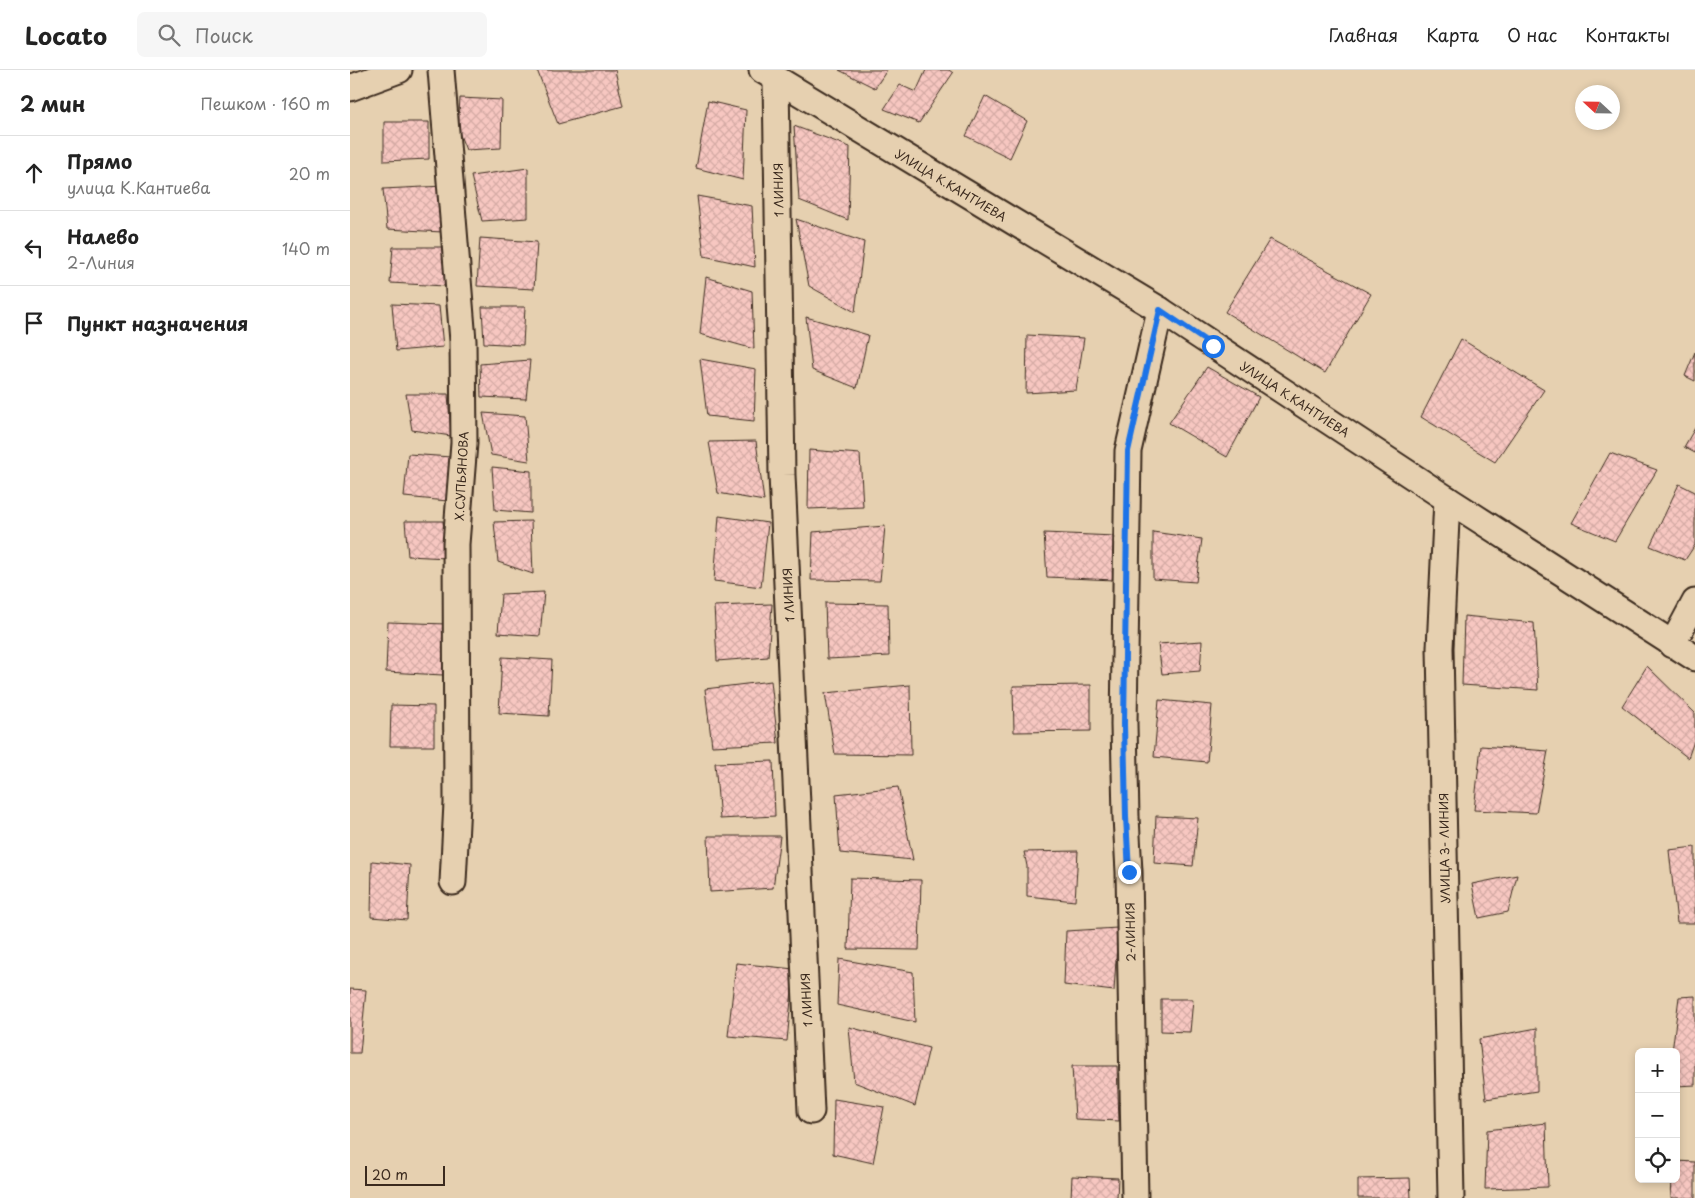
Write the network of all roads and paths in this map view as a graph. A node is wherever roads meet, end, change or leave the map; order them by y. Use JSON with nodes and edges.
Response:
{"nodes":[{"id":1,"x":399,"y":70,"type":"edge"},
{"id":2,"x":441,"y":70,"type":"edge"},
{"id":3,"x":769,"y":74,"type":"edge"},
{"id":4,"x":350,"y":88,"type":"edge"},
{"id":5,"x":1160,"y":310,"type":"junction"},
{"id":6,"x":1446,"y":499,"type":"junction"},
{"id":7,"x":1695,"y":602,"type":"edge"},
{"id":8,"x":1672,"y":645,"type":"junction"},
{"id":9,"x":1695,"y":658,"type":"edge"},
{"id":10,"x":452,"y":882,"type":"dead end"},
{"id":11,"x":810,"y":1111,"type":"dead end"},
{"id":12,"x":1135,"y":1198,"type":"edge"},
{"id":13,"x":1451,"y":1198,"type":"edge"}],
"edges":[{"from":1,"to":4,"type":"street"},
{"from":2,"to":10,"type":"street","name":"Х.СУПЬЯНОВА"},
{"from":3,"to":5,"type":"street","name":"УЛИЦА К.КАНТИЕВА"},
{"from":3,"to":11,"type":"street","name":"1 ЛИНИЯ"},
{"from":5,"to":6,"type":"street","name":"УЛИЦА К.КАНТИЕВА"},
{"from":5,"to":12,"type":"street","name":"2-ЛИНИЯ"},
{"from":6,"to":8,"type":"street","name":"УЛИЦА К.КАНТИЕВА"},
{"from":6,"to":13,"type":"street","name":"УЛИЦА 3- ЛИНИЯ"},
{"from":7,"to":8,"type":"street"},
{"from":8,"to":9,"type":"street","name":"УЛИЦА К.КАНТИЕВА"}]}
